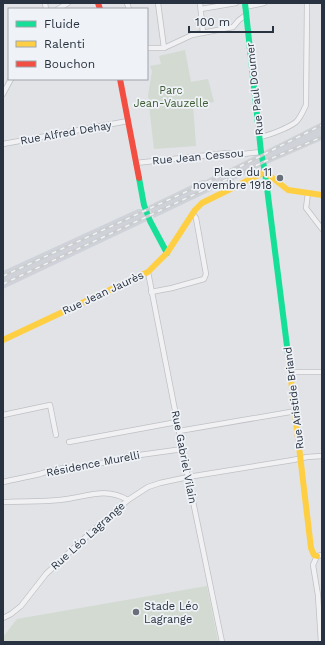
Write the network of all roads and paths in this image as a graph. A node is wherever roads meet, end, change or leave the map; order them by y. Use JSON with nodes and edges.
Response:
{"nodes":[{"id":1,"x":158,"y":3,"type":"edge"},
{"id":2,"x":200,"y":3,"type":"edge"},
{"id":3,"x":236,"y":3,"type":"edge"},
{"id":4,"x":264,"y":3,"type":"edge"},
{"id":5,"x":307,"y":3,"type":"edge"},
{"id":6,"x":245,"y":5,"type":"edge"},
{"id":7,"x":201,"y":9,"type":"junction"},
{"id":8,"x":246,"y":15,"type":"junction"},
{"id":9,"x":203,"y":33,"type":"junction"},
{"id":10,"x":148,"y":48,"type":"edge"},
{"id":11,"x":164,"y":48,"type":"junction"},
{"id":12,"x":10,"y":80,"type":"edge"},
{"id":13,"x":120,"y":80,"type":"edge"},
{"id":14,"x":3,"y":94,"type":"edge"},
{"id":15,"x":128,"y":121,"type":"junction"},
{"id":16,"x":260,"y":137,"type":"junction"},
{"id":17,"x":3,"y":144,"type":"edge"},
{"id":18,"x":260,"y":152,"type":"junction"},
{"id":19,"x":136,"y":163,"type":"junction"},
{"id":20,"x":265,"y":172,"type":"junction"},
{"id":21,"x":308,"y":193,"type":"junction"},
{"id":22,"x":322,"y":195,"type":"edge"},
{"id":23,"x":193,"y":214,"type":"junction"},
{"id":24,"x":322,"y":229,"type":"edge"},
{"id":25,"x":167,"y":253,"type":"junction"},
{"id":26,"x":148,"y":272,"type":"junction"},
{"id":27,"x":151,"y":292,"type":"junction"},
{"id":28,"x":3,"y":340,"type":"edge"},
{"id":29,"x":291,"y":372,"type":"junction"},
{"id":30,"x":322,"y":372,"type":"edge"},
{"id":31,"x":296,"y":411,"type":"junction"},
{"id":32,"x":3,"y":414,"type":"edge"},
{"id":33,"x":177,"y":422,"type":"junction"},
{"id":34,"x":179,"y":431,"type":"junction"},
{"id":35,"x":56,"y":435,"type":"dead end"},
{"id":36,"x":69,"y":442,"type":"dead end"},
{"id":37,"x":183,"y":449,"type":"junction"},
{"id":38,"x":322,"y":456,"type":"edge"},
{"id":39,"x":301,"y":458,"type":"junction"},
{"id":40,"x":188,"y":477,"type":"junction"},
{"id":41,"x":3,"y":482,"type":"edge"},
{"id":42,"x":128,"y":500,"type":"junction"},
{"id":43,"x":3,"y":502,"type":"edge"},
{"id":44,"x":320,"y":556,"type":"edge"},
{"id":45,"x":3,"y":618,"type":"edge"},
{"id":46,"x":222,"y":642,"type":"edge"},
{"id":47,"x":321,"y":642,"type":"edge"}],
"edges":[{"from":1,"to":11,"type":"street"},
{"from":2,"to":7,"type":"street"},
{"from":3,"to":7,"type":"street"},
{"from":4,"to":6,"type":"street"},
{"from":5,"to":16,"type":"street"},
{"from":6,"to":8,"type":"street","name":"Rue Paul Doumer"},
{"from":7,"to":9,"type":"street"},
{"from":8,"to":9,"type":"street"},
{"from":8,"to":16,"type":"street","name":"Rue Paul Doumer"},
{"from":9,"to":11,"type":"street"},
{"from":10,"to":11,"type":"street"},
{"from":12,"to":14,"type":"street"},
{"from":13,"to":15,"type":"street"},
{"from":15,"to":17,"type":"street","name":"Rue Alfred Dehay"},
{"from":15,"to":19,"type":"street"},
{"from":16,"to":18,"type":"street","name":"Rue Paul Doumer"},
{"from":18,"to":19,"type":"street","name":"Rue Jean Cessou"},
{"from":18,"to":20,"type":"street","name":"Rue Aristide Briand"},
{"from":19,"to":25,"type":"street"},
{"from":20,"to":21,"type":"street"},
{"from":20,"to":23,"type":"street","name":"Rue Jean Jaurès"},
{"from":20,"to":29,"type":"street","name":"Rue Aristide Briand"},
{"from":21,"to":22,"type":"street"},
{"from":21,"to":24,"type":"street"},
{"from":23,"to":25,"type":"street","name":"Rue Jean Jaurès"},
{"from":23,"to":27,"type":"street"},
{"from":25,"to":26,"type":"street","name":"Rue Jean Jaurès"},
{"from":26,"to":27,"type":"street","name":"Rue Gabriel Vilain"},
{"from":26,"to":28,"type":"street","name":"Rue Jean Jaurès"},
{"from":27,"to":33,"type":"street","name":"Rue Gabriel Vilain"},
{"from":29,"to":30,"type":"street"},
{"from":29,"to":31,"type":"street","name":"Rue Aristide Briand"},
{"from":31,"to":34,"type":"street"},
{"from":31,"to":39,"type":"street","name":"Rue Aristide Briand"},
{"from":32,"to":35,"type":"street"},
{"from":33,"to":34,"type":"street","name":"Rue Gabriel Vilain"},
{"from":33,"to":36,"type":"street"},
{"from":34,"to":37,"type":"street","name":"Rue Gabriel Vilain"},
{"from":37,"to":40,"type":"street","name":"Rue Gabriel Vilain"},
{"from":37,"to":41,"type":"street","name":"Résidence Murelli"},
{"from":38,"to":39,"type":"street","name":"Rue Léo Lagrange"},
{"from":39,"to":40,"type":"street","name":"Rue Léo Lagrange"},
{"from":39,"to":44,"type":"street","name":"Rue Aristide Briand"},
{"from":40,"to":42,"type":"street","name":"Rue Léo Lagrange"},
{"from":40,"to":46,"type":"street","name":"Rue Gabriel Vilain"},
{"from":42,"to":43,"type":"street"},
{"from":42,"to":45,"type":"street","name":"Rue Léo Lagrange"},
{"from":44,"to":47,"type":"street","name":"Rue Aristide Briand"}]}
